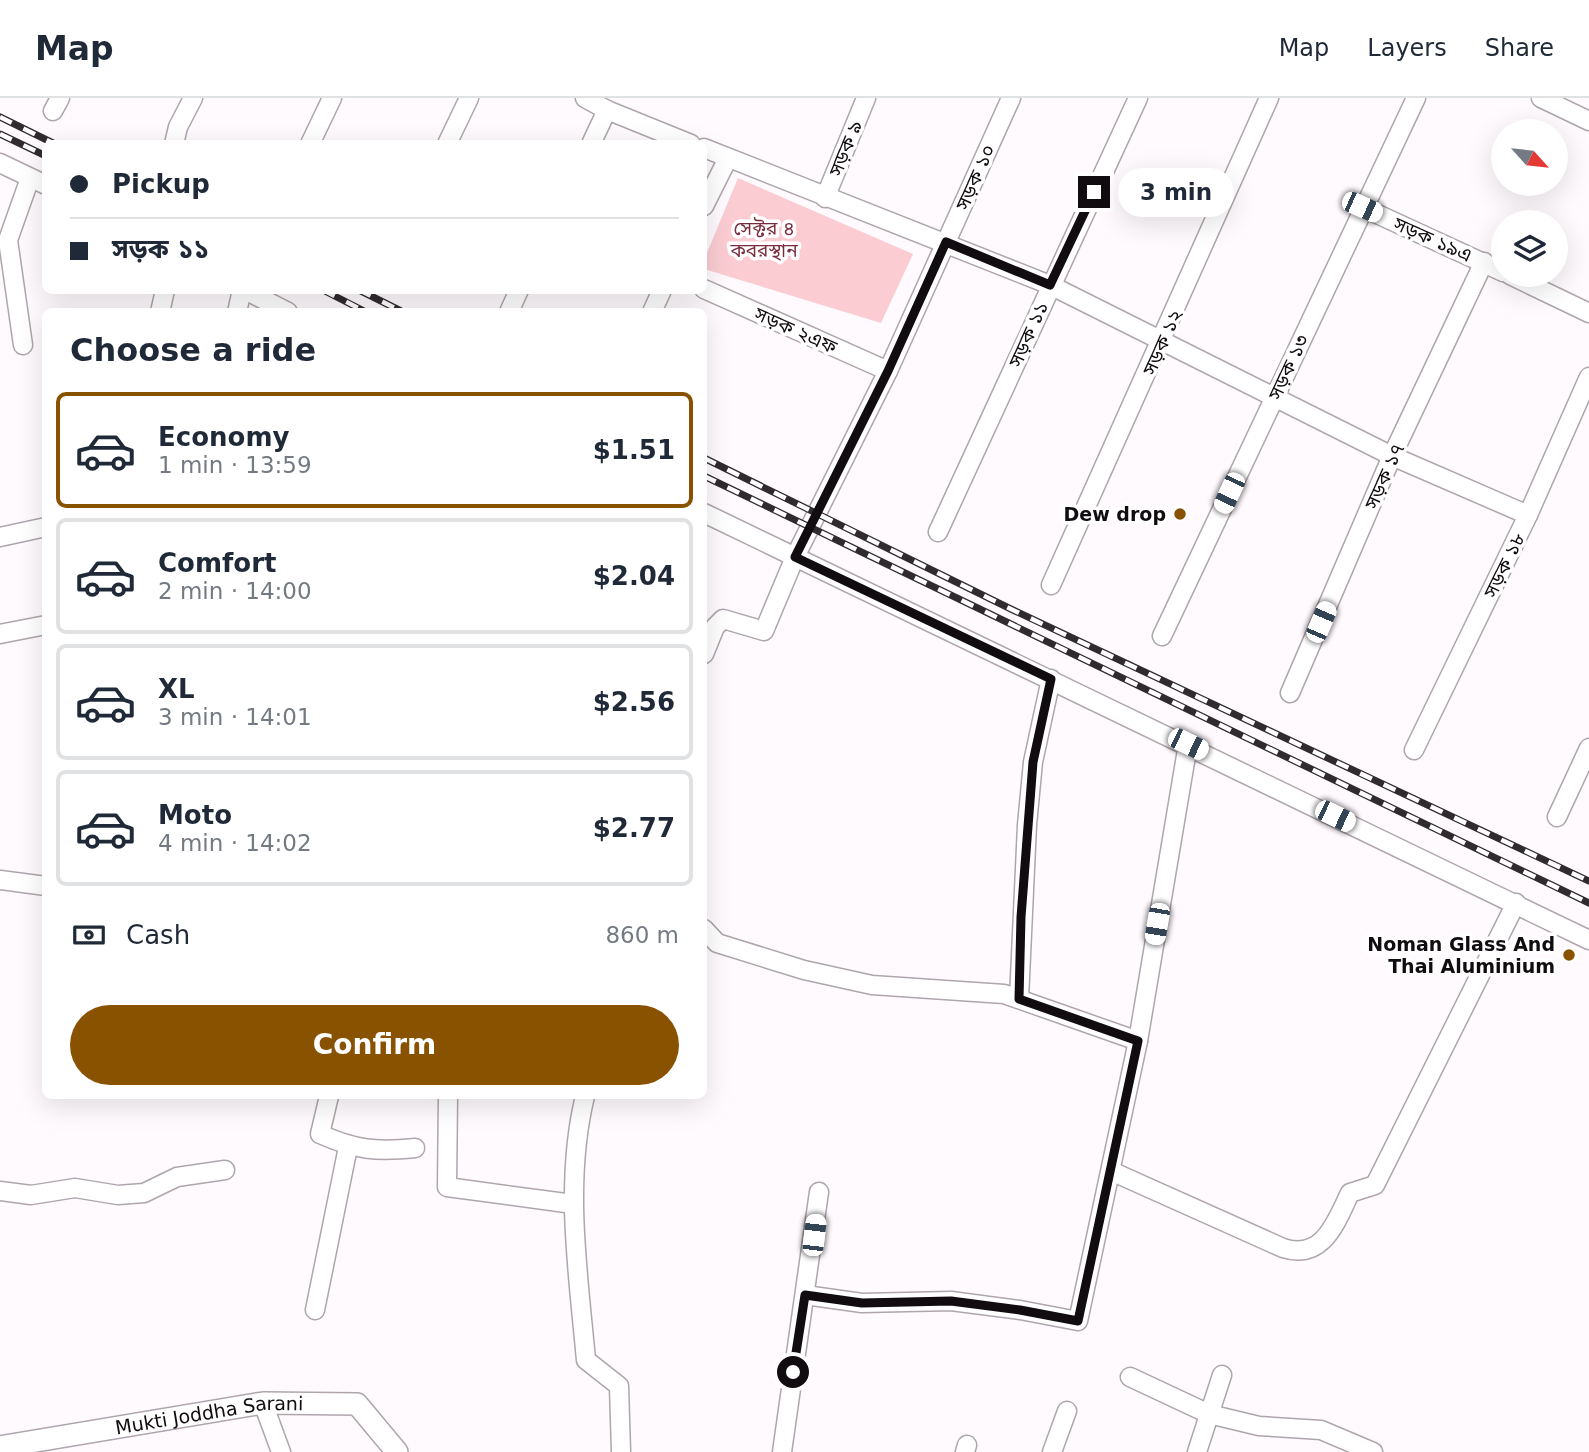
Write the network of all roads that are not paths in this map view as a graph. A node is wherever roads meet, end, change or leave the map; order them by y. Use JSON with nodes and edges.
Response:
{"nodes":[{"id":1,"x":192,"y":98,"type":"edge"},
{"id":2,"x":332,"y":98,"type":"edge"},
{"id":3,"x":469,"y":98,"type":"edge"},
{"id":4,"x":585,"y":98,"type":"edge"},
{"id":5,"x":866,"y":98,"type":"edge"},
{"id":6,"x":1011,"y":98,"type":"edge"},
{"id":7,"x":1138,"y":98,"type":"edge"},
{"id":8,"x":1269,"y":98,"type":"edge"},
{"id":9,"x":1416,"y":98,"type":"edge"},
{"id":10,"x":1541,"y":98,"type":"edge"},
{"id":11,"x":607,"y":110,"type":"junction"},
{"id":12,"x":1589,"y":121,"type":"edge"},
{"id":13,"x":175,"y":140,"type":"edge"},
{"id":14,"x":312,"y":140,"type":"edge"},
{"id":15,"x":449,"y":140,"type":"edge"},
{"id":16,"x":593,"y":140,"type":"edge"},
{"id":17,"x":681,"y":140,"type":"edge"},
{"id":18,"x":707,"y":149,"type":"edge"},
{"id":19,"x":728,"y":158,"type":"junction"},
{"id":20,"x":0,"y":163,"type":"edge"},
{"id":21,"x":38,"y":181,"type":"edge"},
{"id":22,"x":824,"y":198,"type":"junction"},
{"id":23,"x":707,"y":200,"type":"edge"},
{"id":24,"x":1362,"y":207,"type":"junction"},
{"id":25,"x":946,"y":242,"type":"junction"},
{"id":26,"x":1483,"y":262,"type":"junction"},
{"id":27,"x":1491,"y":266,"type":"edge"},
{"id":28,"x":1050,"y":285,"type":"junction"},
{"id":29,"x":1535,"y":287,"type":"edge"},
{"id":30,"x":707,"y":290,"type":"edge"},
{"id":31,"x":252,"y":294,"type":"edge"},
{"id":32,"x":280,"y":308,"type":"edge"},
{"id":33,"x":1589,"y":313,"type":"edge"},
{"id":34,"x":1162,"y":343,"type":"junction"},
{"id":35,"x":23,"y":345,"type":"dead end"},
{"id":36,"x":888,"y":371,"type":"junction"},
{"id":37,"x":1589,"y":377,"type":"edge"},
{"id":38,"x":1274,"y":398,"type":"junction"},
{"id":39,"x":1392,"y":456,"type":"junction"},
{"id":40,"x":707,"y":514,"type":"edge"},
{"id":41,"x":1528,"y":515,"type":"junction"},
{"id":42,"x":42,"y":528,"type":"edge"},
{"id":43,"x":938,"y":532,"type":"dead end"},
{"id":44,"x":0,"y":537,"type":"edge"},
{"id":45,"x":795,"y":557,"type":"junction"},
{"id":46,"x":1051,"y":585,"type":"dead end"},
{"id":47,"x":42,"y":626,"type":"edge"},
{"id":48,"x":0,"y":634,"type":"edge"},
{"id":49,"x":1162,"y":636,"type":"dead end"},
{"id":50,"x":707,"y":647,"type":"edge"},
{"id":51,"x":1051,"y":679,"type":"junction"},
{"id":52,"x":1290,"y":693,"type":"dead end"},
{"id":53,"x":1188,"y":744,"type":"junction"},
{"id":54,"x":1589,"y":748,"type":"edge"},
{"id":55,"x":1414,"y":750,"type":"dead end"},
{"id":56,"x":1557,"y":817,"type":"dead end"},
{"id":57,"x":0,"y":880,"type":"edge"},
{"id":58,"x":42,"y":885,"type":"edge"},
{"id":59,"x":1516,"y":903,"type":"junction"},
{"id":60,"x":707,"y":932,"type":"edge"},
{"id":61,"x":1589,"y":940,"type":"edge"},
{"id":62,"x":1019,"y":999,"type":"junction"},
{"id":63,"x":1138,"y":1041,"type":"junction"},
{"id":64,"x":328,"y":1099,"type":"edge"},
{"id":65,"x":448,"y":1099,"type":"edge"},
{"id":66,"x":584,"y":1099,"type":"edge"},
{"id":67,"x":348,"y":1147,"type":"junction"},
{"id":68,"x":415,"y":1148,"type":"dead end"},
{"id":69,"x":225,"y":1170,"type":"dead end"},
{"id":70,"x":1111,"y":1171,"type":"junction"},
{"id":71,"x":0,"y":1191,"type":"edge"},
{"id":72,"x":819,"y":1192,"type":"dead end"},
{"id":73,"x":573,"y":1204,"type":"junction"},
{"id":74,"x":805,"y":1295,"type":"junction"},
{"id":75,"x":315,"y":1310,"type":"dead end"},
{"id":76,"x":1222,"y":1375,"type":"dead end"},
{"id":77,"x":1130,"y":1377,"type":"dead end"},
{"id":78,"x":263,"y":1403,"type":"junction"},
{"id":79,"x":1067,"y":1411,"type":"dead end"},
{"id":80,"x":1209,"y":1414,"type":"junction"},
{"id":81,"x":0,"y":1447,"type":"edge"},
{"id":82,"x":281,"y":1452,"type":"edge"},
{"id":83,"x":397,"y":1452,"type":"edge"},
{"id":84,"x":621,"y":1452,"type":"edge"},
{"id":85,"x":782,"y":1452,"type":"edge"},
{"id":86,"x":1052,"y":1452,"type":"edge"},
{"id":87,"x":1197,"y":1452,"type":"edge"},
{"id":88,"x":1373,"y":1452,"type":"edge"}],
"edges":[{"from":1,"to":13,"type":"street"},
{"from":2,"to":14,"type":"street"},
{"from":3,"to":15,"type":"street"},
{"from":4,"to":11,"type":"street"},
{"from":5,"to":22,"type":"street","name":"সড়ক ৯"},
{"from":6,"to":25,"type":"street","name":"সড়ক ১০"},
{"from":7,"to":28,"type":"street","name":"সড়ক ১১"},
{"from":8,"to":34,"type":"street","name":"সড়ক ১২"},
{"from":9,"to":24,"type":"street","name":"সড়ক ১৩"},
{"from":10,"to":12,"type":"street"},
{"from":11,"to":16,"type":"street"},
{"from":11,"to":17,"type":"street"},
{"from":18,"to":19,"type":"street"},
{"from":19,"to":22,"type":"street"},
{"from":19,"to":23,"type":"street"},
{"from":20,"to":21,"type":"street"},
{"from":21,"to":35,"type":"street"},
{"from":22,"to":25,"type":"street"},
{"from":24,"to":26,"type":"street","name":"সড়ক ১৯এ"},
{"from":24,"to":38,"type":"street","name":"সড়ক ১৩"},
{"from":25,"to":28,"type":"street"},
{"from":25,"to":36,"type":"street","name":"সড়ক ১০"},
{"from":26,"to":27,"type":"street","name":"সড়ক ১৯এ"},
{"from":26,"to":39,"type":"street","name":"সড়ক ১৭"},
{"from":28,"to":34,"type":"street"},
{"from":28,"to":43,"type":"street","name":"সড়ক ১১"},
{"from":29,"to":33,"type":"street"},
{"from":30,"to":36,"type":"street","name":"সড়ক ২এফ"},
{"from":31,"to":32,"type":"street"},
{"from":34,"to":38,"type":"street"},
{"from":34,"to":46,"type":"street","name":"সড়ক ১২"},
{"from":36,"to":45,"type":"street","name":"সড়ক ১০"},
{"from":37,"to":41,"type":"street","name":"সড়ক ১৮"},
{"from":38,"to":39,"type":"street"},
{"from":38,"to":49,"type":"street","name":"সড়ক ১৩"},
{"from":39,"to":41,"type":"street"},
{"from":39,"to":52,"type":"street","name":"সড়ক ১৭"},
{"from":40,"to":45,"type":"street"},
{"from":41,"to":55,"type":"street","name":"সড়ক ১৮"},
{"from":42,"to":44,"type":"street"},
{"from":45,"to":50,"type":"street","name":"সড়ক ১০"},
{"from":45,"to":51,"type":"street"},
{"from":47,"to":48,"type":"street"},
{"from":51,"to":53,"type":"street"},
{"from":51,"to":62,"type":"street"},
{"from":53,"to":59,"type":"street"},
{"from":53,"to":63,"type":"street"},
{"from":54,"to":56,"type":"street"},
{"from":57,"to":58,"type":"street"},
{"from":59,"to":61,"type":"street"},
{"from":59,"to":70,"type":"street"},
{"from":60,"to":62,"type":"street"},
{"from":62,"to":63,"type":"street"},
{"from":63,"to":70,"type":"street"},
{"from":64,"to":67,"type":"street"},
{"from":65,"to":73,"type":"street"},
{"from":66,"to":73,"type":"street"},
{"from":67,"to":68,"type":"street"},
{"from":67,"to":75,"type":"street"},
{"from":69,"to":71,"type":"street"},
{"from":70,"to":74,"type":"street"},
{"from":72,"to":74,"type":"street"},
{"from":73,"to":84,"type":"street"},
{"from":74,"to":85,"type":"street"},
{"from":76,"to":80,"type":"street"},
{"from":77,"to":80,"type":"street"},
{"from":78,"to":81,"type":"street","name":"Mukti Joddha Sarani"},
{"from":78,"to":82,"type":"street"},
{"from":78,"to":83,"type":"street","name":"Mukti Joddha Sarani"},
{"from":79,"to":86,"type":"street"},
{"from":80,"to":87,"type":"street"},
{"from":80,"to":88,"type":"street"}]}
